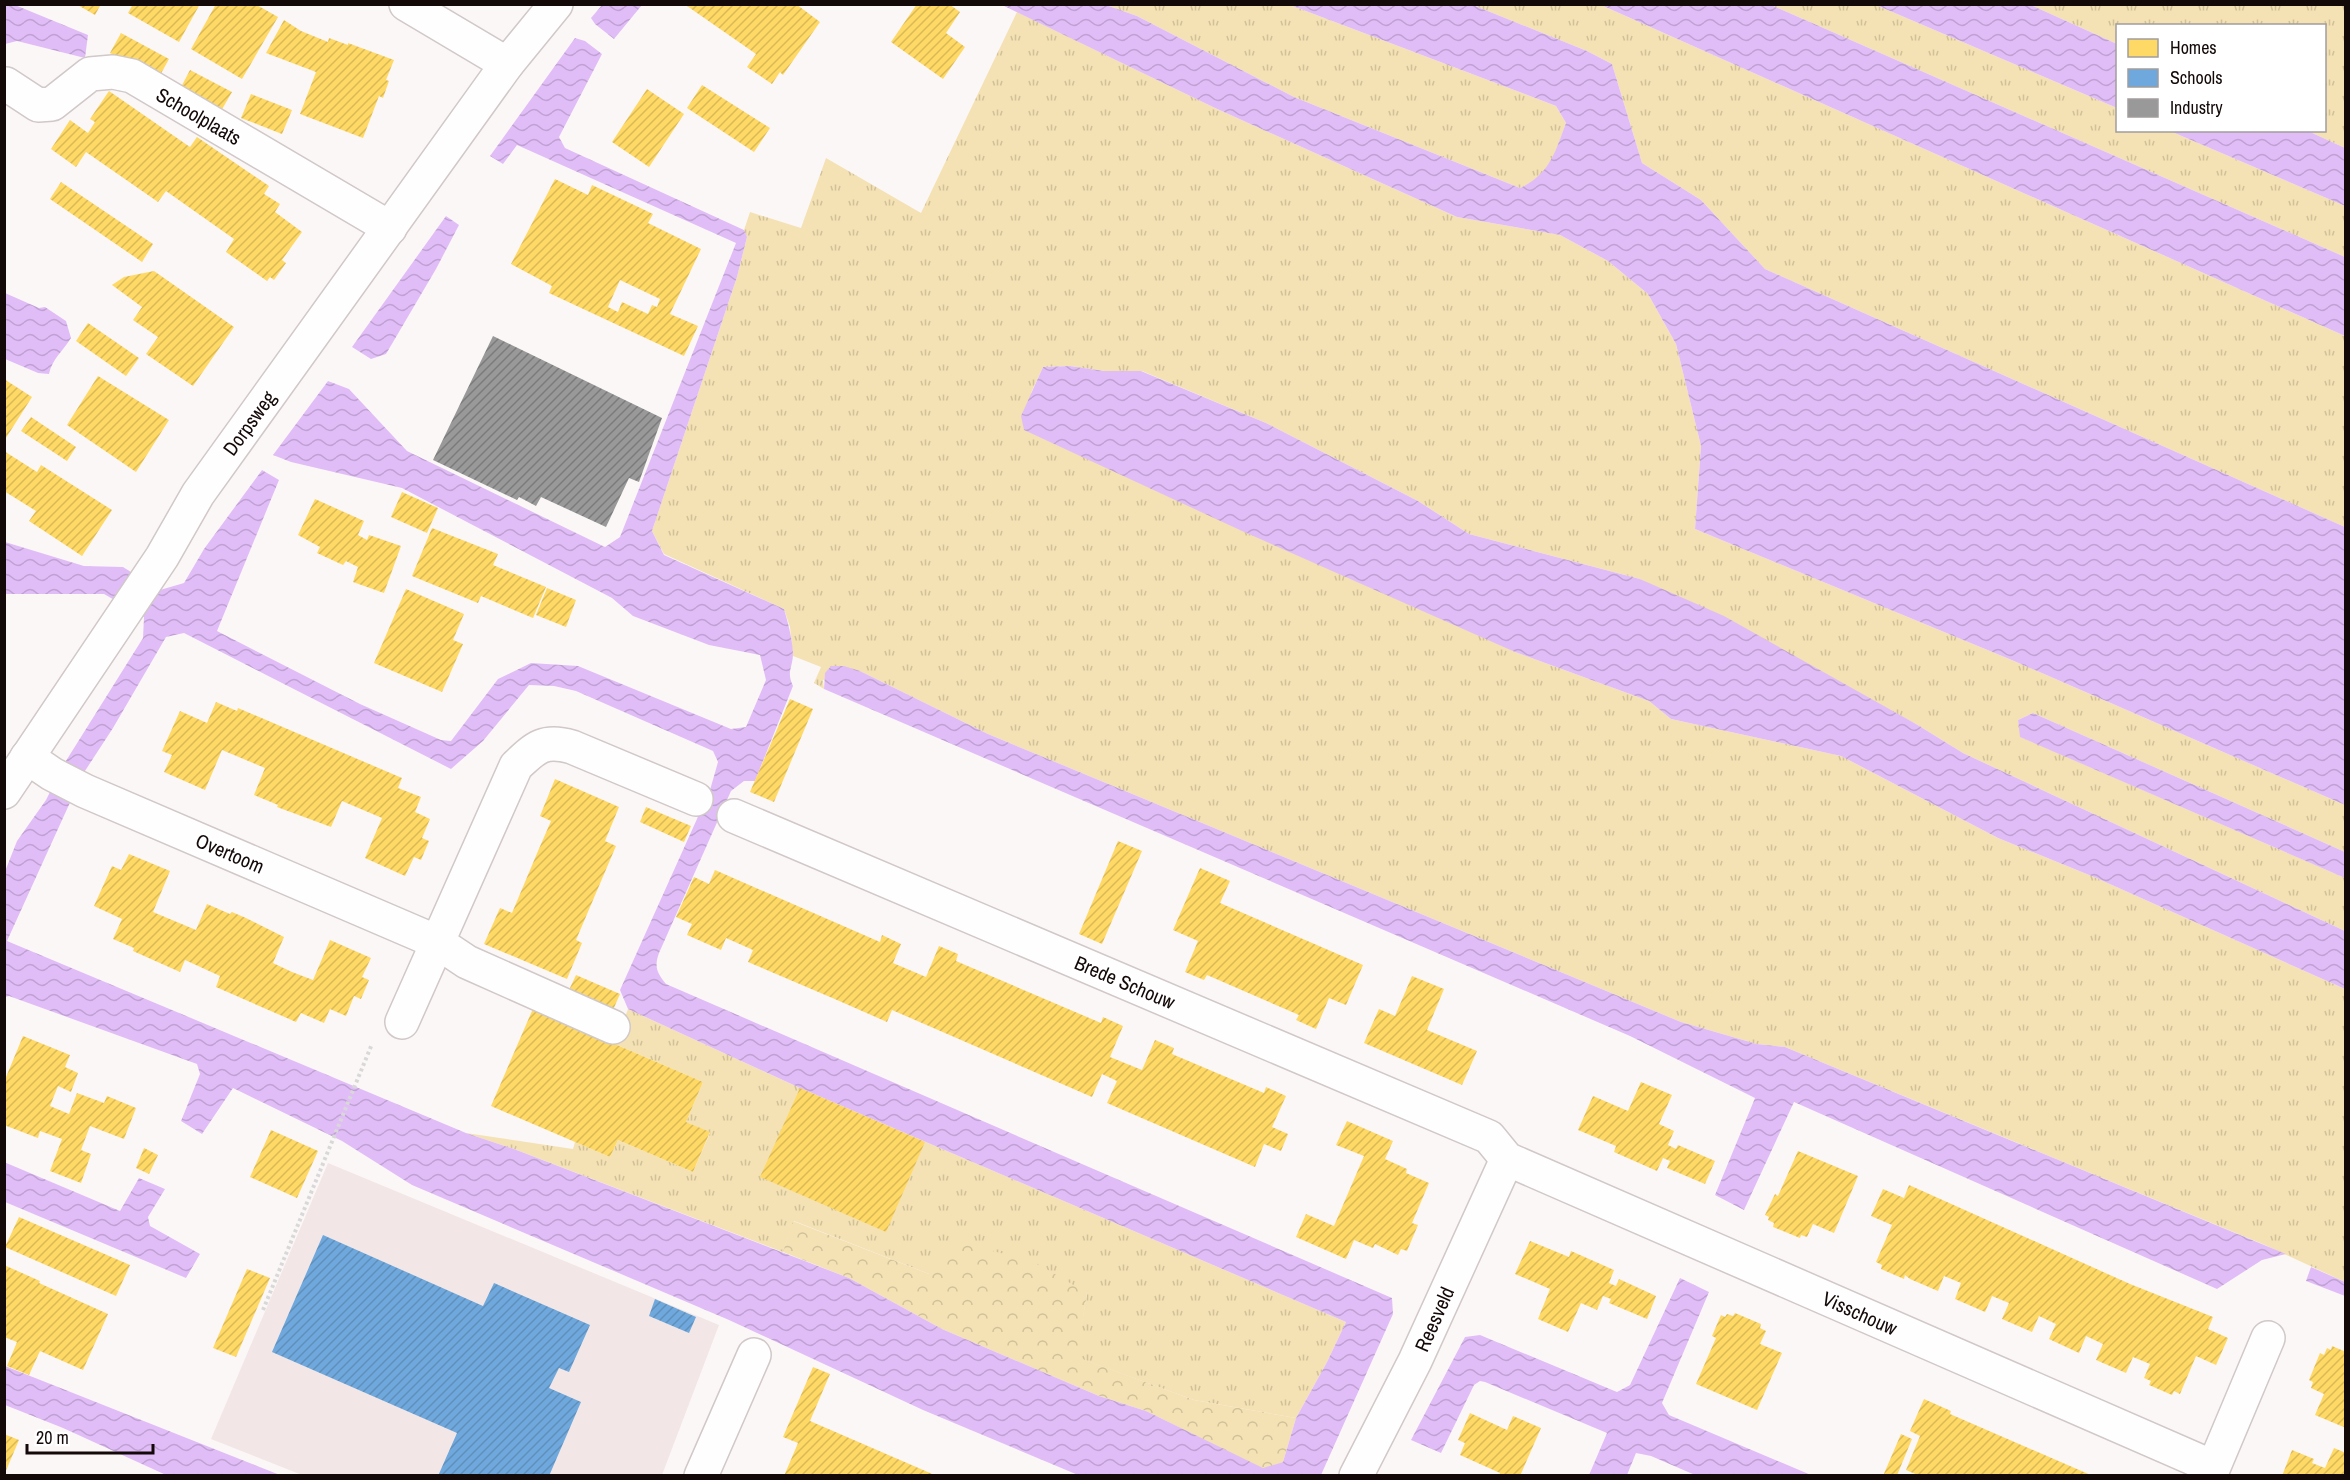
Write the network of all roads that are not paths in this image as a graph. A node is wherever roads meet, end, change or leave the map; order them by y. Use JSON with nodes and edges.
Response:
{"nodes":[{"id":1,"x":406,"y":4,"type":"edge"},
{"id":2,"x":556,"y":4,"type":"edge"},
{"id":3,"x":507,"y":64,"type":"junction"},
{"id":4,"x":6,"y":84,"type":"dead end"},
{"id":5,"x":390,"y":228,"type":"junction"},
{"id":6,"x":39,"y":766,"type":"junction"},
{"id":7,"x":4,"y":792,"type":"edge"},
{"id":8,"x":696,"y":800,"type":"dead end"},
{"id":9,"x":734,"y":816,"type":"dead end"},
{"id":10,"x":437,"y":942,"type":"junction"},
{"id":11,"x":402,"y":1022,"type":"dead end"},
{"id":12,"x":613,"y":1027,"type":"dead end"},
{"id":13,"x":1507,"y":1159,"type":"junction"},
{"id":14,"x":2268,"y":1338,"type":"dead end"},
{"id":15,"x":754,"y":1355,"type":"dead end"},
{"id":16,"x":2211,"y":1471,"type":"edge"},
{"id":17,"x":701,"y":1476,"type":"edge"},
{"id":18,"x":1356,"y":1476,"type":"edge"}],
"edges":[{"from":1,"to":3,"type":"street"},
{"from":2,"to":3,"type":"street","name":"Dorpsweg"},
{"from":3,"to":5,"type":"street","name":"Dorpsweg"},
{"from":4,"to":5,"type":"street","name":"Schoolplaats"},
{"from":5,"to":6,"type":"street","name":"Dorpsweg"},
{"from":6,"to":7,"type":"street","name":"Dorpsweg"},
{"from":6,"to":10,"type":"street","name":"Overtoom"},
{"from":8,"to":10,"type":"street"},
{"from":9,"to":13,"type":"street","name":"Brede Schouw"},
{"from":10,"to":11,"type":"street"},
{"from":10,"to":12,"type":"street","name":"Overtoom"},
{"from":13,"to":16,"type":"street","name":"Visschouw"},
{"from":13,"to":18,"type":"street","name":"Reesveld"},
{"from":14,"to":16,"type":"street","name":"Visschouw"},
{"from":15,"to":17,"type":"street"}]}
